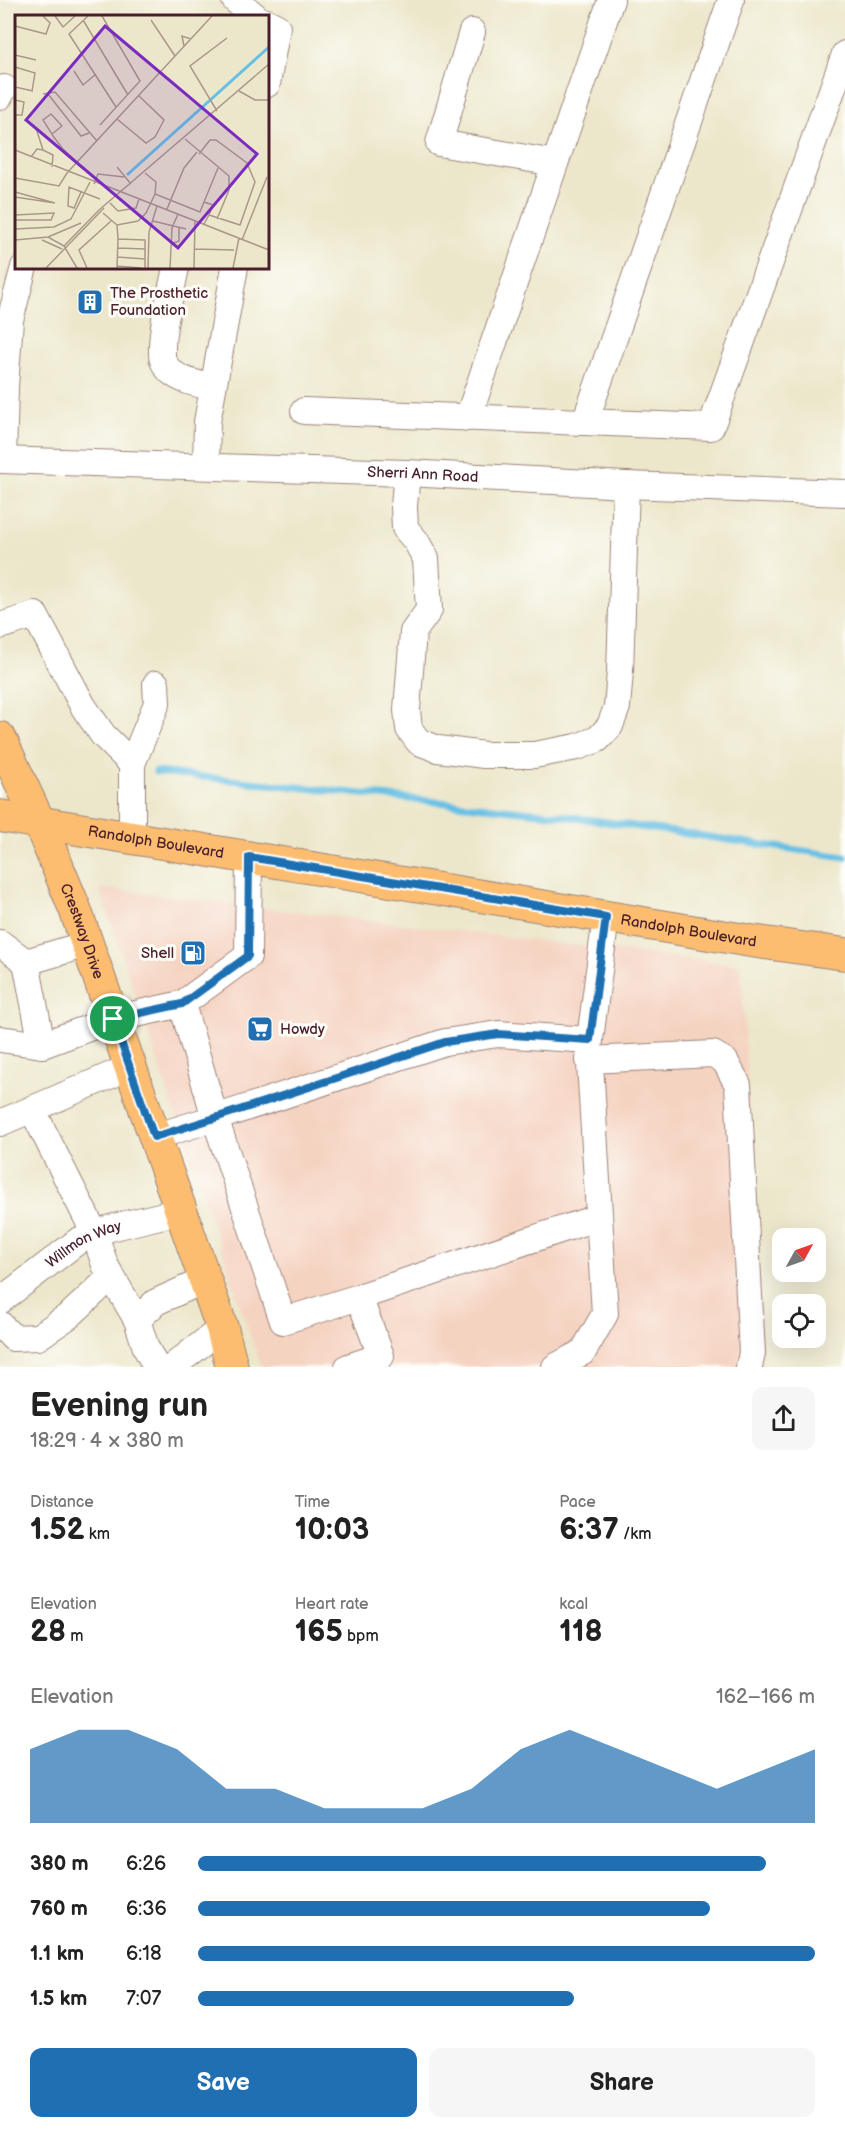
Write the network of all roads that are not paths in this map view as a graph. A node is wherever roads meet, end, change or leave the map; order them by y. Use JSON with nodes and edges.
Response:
{"nodes":[{"id":1,"x":610,"y":0,"type":"edge"},
{"id":2,"x":731,"y":0,"type":"edge"},
{"id":3,"x":268,"y":22,"type":"edge"},
{"id":4,"x":472,"y":32,"type":"dead end"},
{"id":5,"x":845,"y":54,"type":"edge"},
{"id":6,"x":268,"y":78,"type":"edge"},
{"id":7,"x":555,"y":163,"type":"junction"},
{"id":8,"x":24,"y":268,"type":"edge"},
{"id":9,"x":176,"y":268,"type":"edge"},
{"id":10,"x":235,"y":268,"type":"edge"},
{"id":11,"x":213,"y":387,"type":"junction"},
{"id":12,"x":304,"y":411,"type":"dead end"},
{"id":13,"x":468,"y":418,"type":"junction"},
{"id":14,"x":585,"y":423,"type":"junction"},
{"id":15,"x":2,"y":460,"type":"edge"},
{"id":16,"x":206,"y":466,"type":"junction"},
{"id":17,"x":407,"y":473,"type":"junction"},
{"id":18,"x":626,"y":485,"type":"junction"},
{"id":19,"x":845,"y":493,"type":"edge"},
{"id":20,"x":0,"y":626,"type":"edge"},
{"id":21,"x":156,"y":684,"type":"dead end"},
{"id":22,"x":0,"y":738,"type":"edge"},
{"id":23,"x":132,"y":764,"type":"junction"},
{"id":24,"x":0,"y":816,"type":"edge"},
{"id":25,"x":39,"y":822,"type":"junction"},
{"id":26,"x":132,"y":837,"type":"junction"},
{"id":27,"x":249,"y":857,"type":"junction"},
{"id":28,"x":606,"y":917,"type":"junction"},
{"id":29,"x":1,"y":944,"type":"edge"},
{"id":30,"x":87,"y":944,"type":"junction"},
{"id":31,"x":845,"y":954,"type":"edge"},
{"id":32,"x":26,"y":962,"type":"junction"},
{"id":33,"x":182,"y":1004,"type":"junction"},
{"id":34,"x":113,"y":1019,"type":"junction"},
{"id":35,"x":0,"y":1039,"type":"edge"},
{"id":36,"x":42,"y":1045,"type":"junction"},
{"id":37,"x":590,"y":1050,"type":"junction"},
{"id":38,"x":130,"y":1066,"type":"junction"},
{"id":39,"x":32,"y":1109,"type":"junction"},
{"id":40,"x":215,"y":1118,"type":"junction"},
{"id":41,"x":0,"y":1123,"type":"edge"},
{"id":42,"x":154,"y":1137,"type":"junction"},
{"id":43,"x":180,"y":1211,"type":"junction"},
{"id":44,"x":599,"y":1217,"type":"junction"},
{"id":45,"x":95,"y":1234,"type":"junction"},
{"id":46,"x":111,"y":1278,"type":"junction"},
{"id":47,"x":205,"y":1280,"type":"junction"},
{"id":48,"x":359,"y":1297,"type":"junction"},
{"id":49,"x":0,"y":1301,"type":"edge"},
{"id":50,"x":136,"y":1320,"type":"junction"},
{"id":51,"x":0,"y":1324,"type":"edge"},
{"id":52,"x":222,"y":1328,"type":"junction"},
{"id":53,"x":156,"y":1367,"type":"edge"},
{"id":54,"x":172,"y":1367,"type":"edge"},
{"id":55,"x":232,"y":1367,"type":"edge"},
{"id":56,"x":348,"y":1367,"type":"edge"},
{"id":57,"x":555,"y":1367,"type":"edge"},
{"id":58,"x":749,"y":1367,"type":"edge"}],
"edges":[{"from":1,"to":7,"type":"street"},
{"from":2,"to":14,"type":"street"},
{"from":3,"to":6,"type":"street"},
{"from":4,"to":7,"type":"street"},
{"from":5,"to":14,"type":"street"},
{"from":7,"to":13,"type":"street"},
{"from":8,"to":15,"type":"street"},
{"from":9,"to":11,"type":"street"},
{"from":10,"to":11,"type":"street"},
{"from":11,"to":16,"type":"street"},
{"from":12,"to":13,"type":"street"},
{"from":13,"to":14,"type":"street"},
{"from":15,"to":16,"type":"street","name":"Sherri Ann Road"},
{"from":16,"to":17,"type":"street","name":"Sherri Ann Road"},
{"from":17,"to":18,"type":"street","name":"Sherri Ann Road"},
{"from":17,"to":18,"type":"street"},
{"from":18,"to":19,"type":"street","name":"Sherri Ann Road"},
{"from":20,"to":23,"type":"street"},
{"from":21,"to":23,"type":"street"},
{"from":22,"to":25,"type":"main road","name":"Crestway Drive"},
{"from":23,"to":26,"type":"street"},
{"from":24,"to":25,"type":"main road","name":"Randolph Boulevard"},
{"from":25,"to":26,"type":"main road","name":"Randolph Boulevard"},
{"from":25,"to":30,"type":"main road","name":"Crestway Drive"},
{"from":26,"to":27,"type":"main road","name":"Randolph Boulevard"},
{"from":27,"to":28,"type":"main road","name":"Randolph Boulevard"},
{"from":27,"to":33,"type":"street"},
{"from":28,"to":31,"type":"main road","name":"Randolph Boulevard"},
{"from":28,"to":37,"type":"street"},
{"from":29,"to":32,"type":"street"},
{"from":30,"to":32,"type":"street"},
{"from":30,"to":34,"type":"main road","name":"Crestway Drive"},
{"from":32,"to":36,"type":"street"},
{"from":33,"to":34,"type":"street"},
{"from":33,"to":40,"type":"street"},
{"from":34,"to":36,"type":"street"},
{"from":34,"to":38,"type":"main road","name":"Crestway Drive"},
{"from":35,"to":36,"type":"street"},
{"from":37,"to":40,"type":"street"},
{"from":37,"to":44,"type":"street"},
{"from":37,"to":58,"type":"street"},
{"from":38,"to":39,"type":"street"},
{"from":38,"to":42,"type":"main road","name":"Crestway Drive"},
{"from":39,"to":41,"type":"street"},
{"from":39,"to":45,"type":"street"},
{"from":40,"to":42,"type":"street"},
{"from":40,"to":48,"type":"street"},
{"from":42,"to":43,"type":"main road","name":"Crestway Drive"},
{"from":43,"to":45,"type":"street","name":"Willmon Way"},
{"from":43,"to":47,"type":"main road","name":"Crestway Drive"},
{"from":44,"to":48,"type":"street"},
{"from":44,"to":57,"type":"street"},
{"from":45,"to":46,"type":"street"},
{"from":45,"to":49,"type":"street","name":"Willmon Way"},
{"from":46,"to":50,"type":"street"},
{"from":46,"to":51,"type":"street"},
{"from":47,"to":50,"type":"street"},
{"from":47,"to":52,"type":"main road","name":"Crestway Drive"},
{"from":48,"to":56,"type":"street"},
{"from":50,"to":53,"type":"street"},
{"from":52,"to":54,"type":"street"},
{"from":52,"to":55,"type":"main road","name":"Crestway Drive"}]}
